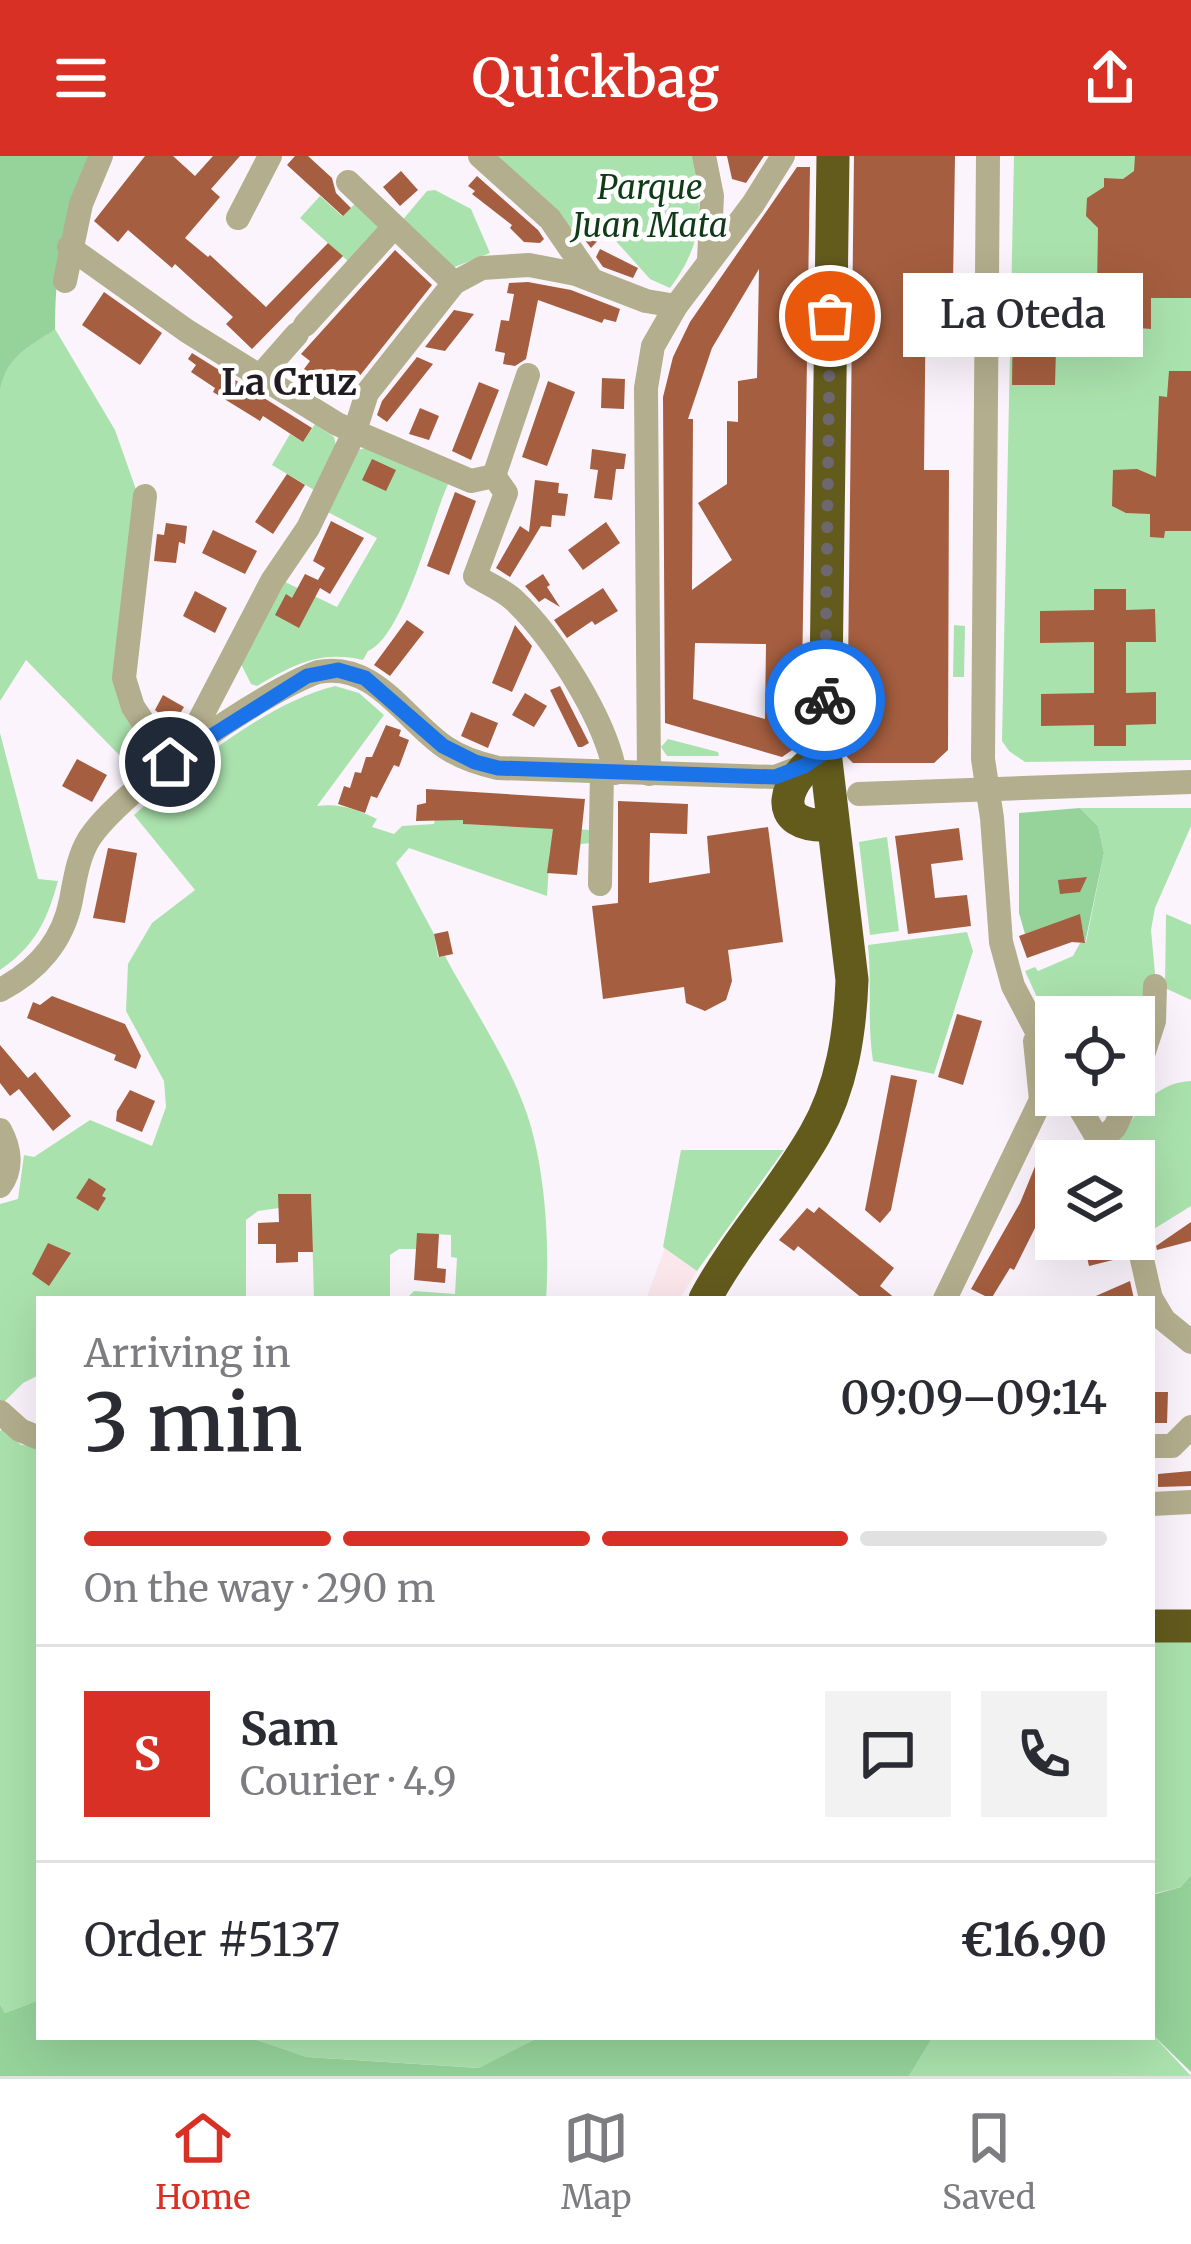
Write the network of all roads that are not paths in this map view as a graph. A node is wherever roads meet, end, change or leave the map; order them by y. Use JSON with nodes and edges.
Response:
{"nodes":[{"id":1,"x":101,"y":156,"type":"edge"},
{"id":2,"x":270,"y":156,"type":"edge"},
{"id":3,"x":480,"y":156,"type":"edge"},
{"id":4,"x":704,"y":156,"type":"edge"},
{"id":5,"x":783,"y":156,"type":"edge"},
{"id":6,"x":833,"y":156,"type":"edge"},
{"id":7,"x":988,"y":156,"type":"edge"},
{"id":8,"x":348,"y":182,"type":"dead end"},
{"id":9,"x":712,"y":196,"type":"junction"},
{"id":10,"x":753,"y":204,"type":"junction"},
{"id":11,"x":238,"y":218,"type":"dead end"},
{"id":12,"x":394,"y":227,"type":"junction"},
{"id":13,"x":69,"y":247,"type":"junction"},
{"id":14,"x":709,"y":262,"type":"junction"},
{"id":15,"x":592,"y":280,"type":"junction"},
{"id":16,"x":64,"y":281,"type":"dead end"},
{"id":17,"x":454,"y":283,"type":"junction"},
{"id":18,"x":676,"y":306,"type":"junction"},
{"id":19,"x":528,"y":375,"type":"dead end"},
{"id":20,"x":260,"y":376,"type":"junction"},
{"id":21,"x":355,"y":431,"type":"junction"},
{"id":22,"x":494,"y":476,"type":"junction"},
{"id":23,"x":145,"y":496,"type":"dead end"},
{"id":24,"x":217,"y":687,"type":"junction"},
{"id":25,"x":234,"y":720,"type":"junction"},
{"id":26,"x":176,"y":757,"type":"junction"},
{"id":27,"x":609,"y":772,"type":"junction"},
{"id":28,"x":798,"y":772,"type":"junction"},
{"id":29,"x":650,"y":774,"type":"junction"},
{"id":30,"x":1191,"y":782,"type":"edge"},
{"id":31,"x":986,"y":788,"type":"junction"},
{"id":32,"x":859,"y":794,"type":"junction"},
{"id":33,"x":832,"y":825,"type":"junction"},
{"id":34,"x":600,"y":884,"type":"dead end"},
{"id":35,"x":1155,"y":986,"type":"dead end"},
{"id":36,"x":0,"y":990,"type":"edge"},
{"id":37,"x":1155,"y":996,"type":"edge"},
{"id":38,"x":1032,"y":1027,"type":"junction"},
{"id":39,"x":1035,"y":1032,"type":"edge"},
{"id":40,"x":1035,"y":1040,"type":"edge"},
{"id":41,"x":1038,"y":1116,"type":"edge"},
{"id":42,"x":0,"y":1130,"type":"edge"},
{"id":43,"x":0,"y":1186,"type":"edge"},
{"id":44,"x":1143,"y":1260,"type":"edge"},
{"id":45,"x":707,"y":1296,"type":"edge"},
{"id":46,"x":947,"y":1296,"type":"edge"},
{"id":47,"x":1151,"y":1296,"type":"edge"},
{"id":48,"x":1155,"y":1305,"type":"edge"},
{"id":49,"x":1191,"y":1342,"type":"edge"},
{"id":50,"x":0,"y":1412,"type":"edge"},
{"id":51,"x":1191,"y":1427,"type":"edge"},
{"id":52,"x":36,"y":1437,"type":"edge"},
{"id":53,"x":1155,"y":1446,"type":"edge"},
{"id":54,"x":1191,"y":1502,"type":"edge"},
{"id":55,"x":1155,"y":1504,"type":"edge"},
{"id":56,"x":1155,"y":1626,"type":"edge"},
{"id":57,"x":1191,"y":1626,"type":"edge"}],
"edges":[{"from":1,"to":13,"type":"street"},
{"from":2,"to":11,"type":"street"},
{"from":3,"to":15,"type":"street"},
{"from":4,"to":9,"type":"street"},
{"from":5,"to":10,"type":"street"},
{"from":6,"to":28,"type":"highway"},
{"from":7,"to":31,"type":"street"},
{"from":8,"to":12,"type":"street"},
{"from":9,"to":10,"type":"street"},
{"from":9,"to":14,"type":"street"},
{"from":10,"to":14,"type":"street"},
{"from":12,"to":17,"type":"street"},
{"from":12,"to":20,"type":"street"},
{"from":13,"to":16,"type":"street"},
{"from":13,"to":20,"type":"street"},
{"from":14,"to":18,"type":"street"},
{"from":15,"to":17,"type":"street"},
{"from":15,"to":18,"type":"street"},
{"from":17,"to":21,"type":"street"},
{"from":18,"to":29,"type":"street"},
{"from":19,"to":22,"type":"street"},
{"from":20,"to":21,"type":"street"},
{"from":21,"to":22,"type":"street"},
{"from":21,"to":24,"type":"street"},
{"from":22,"to":27,"type":"street"},
{"from":23,"to":26,"type":"street"},
{"from":24,"to":25,"type":"street"},
{"from":24,"to":26,"type":"street"},
{"from":25,"to":26,"type":"street"},
{"from":25,"to":27,"type":"street"},
{"from":26,"to":36,"type":"street"},
{"from":27,"to":29,"type":"street"},
{"from":27,"to":34,"type":"street"},
{"from":28,"to":29,"type":"street"},
{"from":28,"to":32,"type":"street"},
{"from":28,"to":33,"type":"highway"},
{"from":28,"to":33,"type":"highway"},
{"from":30,"to":31,"type":"street"},
{"from":31,"to":32,"type":"street"},
{"from":31,"to":38,"type":"street"},
{"from":32,"to":33,"type":"street"},
{"from":33,"to":45,"type":"highway"},
{"from":35,"to":37,"type":"street"},
{"from":38,"to":39,"type":"street"},
{"from":38,"to":40,"type":"street"},
{"from":41,"to":46,"type":"street"},
{"from":42,"to":43,"type":"street"},
{"from":44,"to":47,"type":"street"},
{"from":48,"to":49,"type":"street"},
{"from":50,"to":52,"type":"street"},
{"from":51,"to":53,"type":"street"},
{"from":54,"to":55,"type":"street"},
{"from":56,"to":57,"type":"highway"}]}
